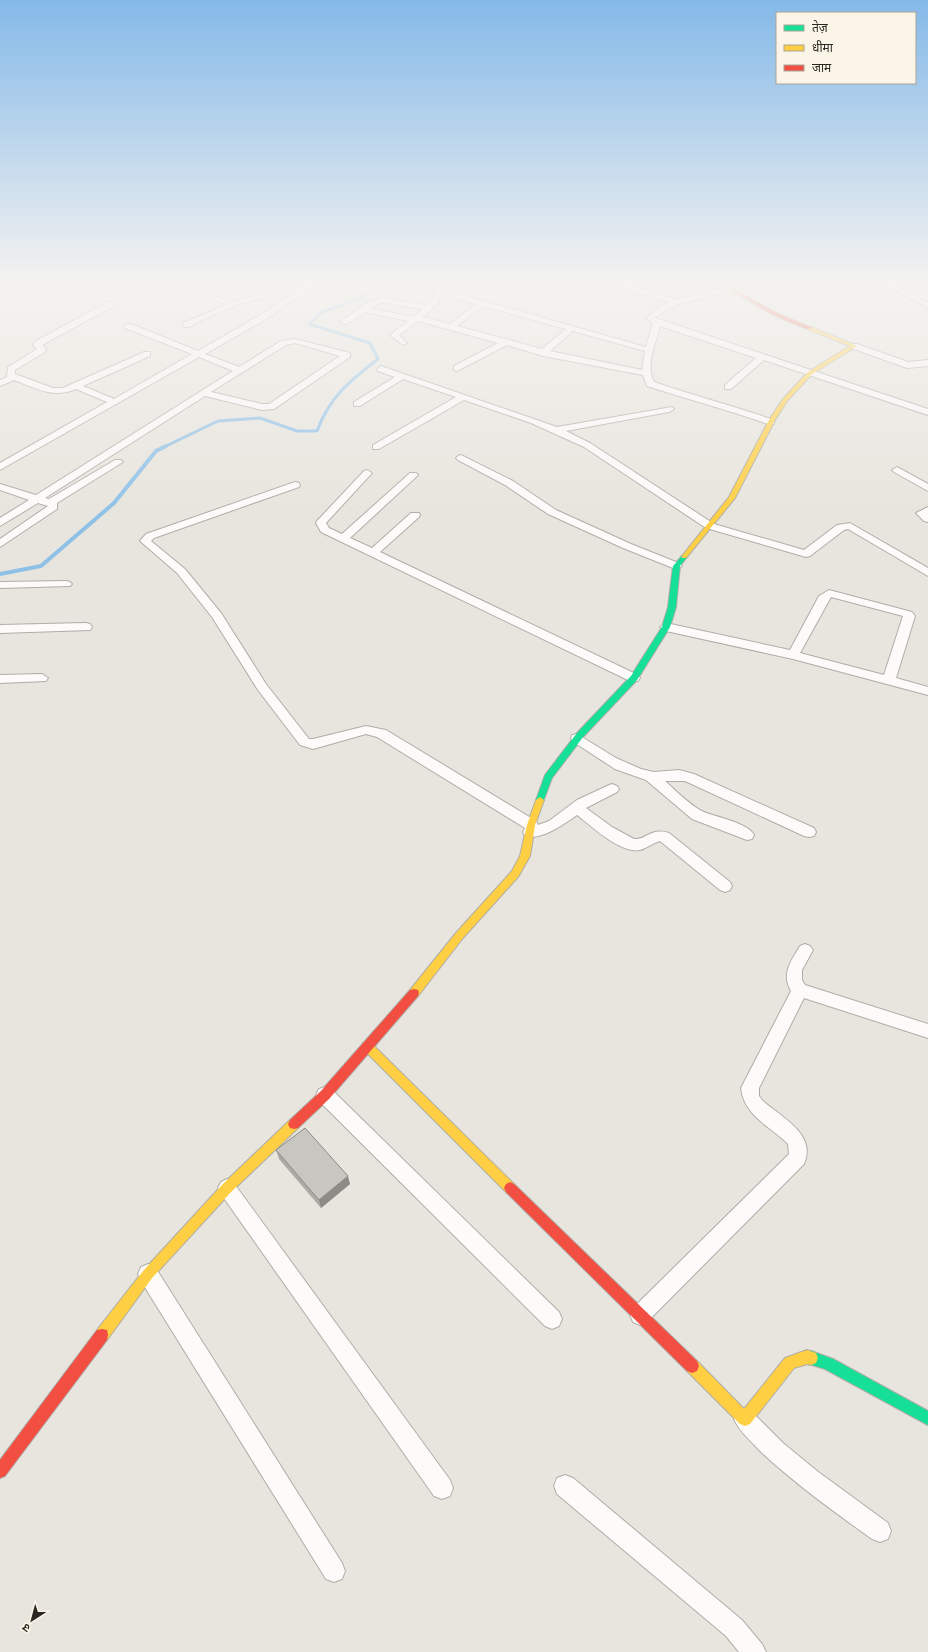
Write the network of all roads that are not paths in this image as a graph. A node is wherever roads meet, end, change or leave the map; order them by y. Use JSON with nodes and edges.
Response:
{"nodes":[{"id":1,"x":27,"y":359,"type":"edge"},
{"id":2,"x":136,"y":359,"type":"edge"},
{"id":3,"x":188,"y":359,"type":"edge"},
{"id":4,"x":210,"y":359,"type":"edge"},
{"id":5,"x":259,"y":359,"type":"edge"},
{"id":6,"x":343,"y":359,"type":"edge"},
{"id":7,"x":474,"y":359,"type":"edge"},
{"id":8,"x":571,"y":359,"type":"edge"},
{"id":9,"x":648,"y":359,"type":"edge"},
{"id":10,"x":760,"y":359,"type":"edge"},
{"id":11,"x":765,"y":359,"type":"edge"},
{"id":12,"x":833,"y":359,"type":"edge"},
{"id":13,"x":891,"y":359,"type":"edge"},
{"id":14,"x":928,"y":363,"type":"edge"},
{"id":15,"x":457,"y":368,"type":"dead end"},
{"id":16,"x":381,"y":369,"type":"dead end"},
{"id":17,"x":241,"y":371,"type":"junction"},
{"id":18,"x":646,"y":373,"type":"junction"},
{"id":19,"x":810,"y":373,"type":"junction"},
{"id":20,"x":12,"y":376,"type":"junction"},
{"id":21,"x":402,"y":376,"type":"junction"},
{"id":22,"x":0,"y":383,"type":"edge"},
{"id":23,"x":76,"y":386,"type":"junction"},
{"id":24,"x":728,"y":387,"type":"dead end"},
{"id":25,"x":204,"y":394,"type":"junction"},
{"id":26,"x":463,"y":397,"type":"junction"},
{"id":27,"x":114,"y":402,"type":"junction"},
{"id":28,"x":357,"y":404,"type":"dead end"},
{"id":29,"x":669,"y":409,"type":"dead end"},
{"id":30,"x":928,"y":412,"type":"edge"},
{"id":31,"x":771,"y":422,"type":"junction"},
{"id":32,"x":556,"y":430,"type":"junction"},
{"id":33,"x":376,"y":448,"type":"dead end"},
{"id":34,"x":460,"y":458,"type":"dead end"},
{"id":35,"x":118,"y":462,"type":"dead end"},
{"id":36,"x":0,"y":467,"type":"edge"},
{"id":37,"x":898,"y":470,"type":"dead end"},
{"id":38,"x":367,"y":473,"type":"dead end"},
{"id":39,"x":413,"y":475,"type":"dead end"},
{"id":40,"x":295,"y":484,"type":"dead end"},
{"id":41,"x":0,"y":487,"type":"edge"},
{"id":42,"x":928,"y":488,"type":"edge"},
{"id":43,"x":37,"y":499,"type":"junction"},
{"id":44,"x":52,"y":502,"type":"junction"},
{"id":45,"x":928,"y":510,"type":"edge"},
{"id":46,"x":415,"y":515,"type":"dead end"},
{"id":47,"x":928,"y":519,"type":"edge"},
{"id":48,"x":0,"y":523,"type":"edge"},
{"id":49,"x":710,"y":526,"type":"junction"},
{"id":50,"x":344,"y":538,"type":"junction"},
{"id":51,"x":0,"y":544,"type":"edge"},
{"id":52,"x":374,"y":552,"type":"junction"},
{"id":53,"x":677,"y":566,"type":"junction"},
{"id":54,"x":928,"y":573,"type":"edge"},
{"id":55,"x":66,"y":584,"type":"dead end"},
{"id":56,"x":0,"y":585,"type":"edge"},
{"id":57,"x":86,"y":627,"type":"dead end"},
{"id":58,"x":666,"y":627,"type":"junction"},
{"id":59,"x":0,"y":629,"type":"edge"},
{"id":60,"x":793,"y":655,"type":"junction"},
{"id":61,"x":42,"y":678,"type":"dead end"},
{"id":62,"x":634,"y":678,"type":"junction"},
{"id":63,"x":0,"y":679,"type":"edge"},
{"id":64,"x":890,"y":680,"type":"junction"},
{"id":65,"x":928,"y":691,"type":"edge"},
{"id":66,"x":577,"y":738,"type":"junction"},
{"id":67,"x":651,"y":777,"type":"junction"},
{"id":68,"x":612,"y":789,"type":"dead end"},
{"id":69,"x":577,"y":808,"type":"junction"},
{"id":70,"x":531,"y":829,"type":"junction"},
{"id":71,"x":809,"y":832,"type":"dead end"},
{"id":72,"x":747,"y":835,"type":"dead end"},
{"id":73,"x":725,"y":886,"type":"dead end"},
{"id":74,"x":805,"y":950,"type":"dead end"},
{"id":75,"x":800,"y":990,"type":"junction"},
{"id":76,"x":928,"y":1031,"type":"edge"},
{"id":77,"x":367,"y":1046,"type":"junction"},
{"id":78,"x":325,"y":1095,"type":"junction"},
{"id":79,"x":227,"y":1188,"type":"junction"},
{"id":80,"x":148,"y":1274,"type":"junction"},
{"id":81,"x":640,"y":1315,"type":"junction"},
{"id":82,"x":552,"y":1319,"type":"dead end"},
{"id":83,"x":928,"y":1418,"type":"edge"},
{"id":84,"x":745,"y":1419,"type":"junction"},
{"id":85,"x":0,"y":1471,"type":"edge"},
{"id":86,"x":565,"y":1486,"type":"dead end"},
{"id":87,"x":442,"y":1488,"type":"dead end"},
{"id":88,"x":880,"y":1531,"type":"dead end"},
{"id":89,"x":334,"y":1571,"type":"dead end"},
{"id":90,"x":754,"y":1652,"type":"edge"}],
"edges":[{"from":1,"to":20,"type":"street"},
{"from":2,"to":23,"type":"street"},
{"from":3,"to":27,"type":"street"},
{"from":4,"to":17,"type":"street"},
{"from":5,"to":17,"type":"street"},
{"from":6,"to":25,"type":"street"},
{"from":7,"to":15,"type":"street"},
{"from":8,"to":18,"type":"street"},
{"from":9,"to":18,"type":"street"},
{"from":10,"to":24,"type":"street"},
{"from":11,"to":19,"type":"street"},
{"from":12,"to":19,"type":"street"},
{"from":13,"to":14,"type":"street"},
{"from":16,"to":21,"type":"street"},
{"from":17,"to":25,"type":"street"},
{"from":18,"to":31,"type":"street"},
{"from":19,"to":30,"type":"street"},
{"from":19,"to":31,"type":"street"},
{"from":20,"to":22,"type":"street"},
{"from":20,"to":23,"type":"street"},
{"from":21,"to":26,"type":"street"},
{"from":21,"to":28,"type":"street"},
{"from":23,"to":27,"type":"street"},
{"from":25,"to":43,"type":"street"},
{"from":26,"to":32,"type":"street"},
{"from":26,"to":33,"type":"street"},
{"from":27,"to":36,"type":"street"},
{"from":29,"to":32,"type":"street"},
{"from":31,"to":49,"type":"street"},
{"from":32,"to":49,"type":"street"},
{"from":34,"to":53,"type":"street"},
{"from":35,"to":44,"type":"street"},
{"from":37,"to":42,"type":"street"},
{"from":38,"to":50,"type":"street"},
{"from":39,"to":50,"type":"street"},
{"from":40,"to":70,"type":"street"},
{"from":41,"to":43,"type":"street"},
{"from":43,"to":44,"type":"street"},
{"from":43,"to":48,"type":"street"},
{"from":44,"to":51,"type":"street"},
{"from":45,"to":47,"type":"street"},
{"from":46,"to":52,"type":"street"},
{"from":49,"to":53,"type":"street"},
{"from":49,"to":54,"type":"street"},
{"from":50,"to":52,"type":"street"},
{"from":52,"to":62,"type":"street"},
{"from":53,"to":58,"type":"street"},
{"from":55,"to":56,"type":"street"},
{"from":57,"to":59,"type":"street"},
{"from":58,"to":60,"type":"street"},
{"from":58,"to":62,"type":"street"},
{"from":60,"to":64,"type":"street"},
{"from":60,"to":64,"type":"street"},
{"from":61,"to":63,"type":"street"},
{"from":62,"to":66,"type":"street"},
{"from":64,"to":65,"type":"street"},
{"from":66,"to":67,"type":"street"},
{"from":66,"to":70,"type":"street"},
{"from":67,"to":71,"type":"street"},
{"from":67,"to":72,"type":"street"},
{"from":68,"to":69,"type":"street"},
{"from":69,"to":70,"type":"street"},
{"from":69,"to":73,"type":"street"},
{"from":70,"to":77,"type":"street"},
{"from":74,"to":75,"type":"street"},
{"from":75,"to":76,"type":"street"},
{"from":75,"to":81,"type":"street"},
{"from":77,"to":78,"type":"street"},
{"from":77,"to":81,"type":"street"},
{"from":78,"to":79,"type":"street"},
{"from":78,"to":82,"type":"street"},
{"from":79,"to":80,"type":"street"},
{"from":79,"to":87,"type":"street"},
{"from":80,"to":85,"type":"street"},
{"from":80,"to":89,"type":"street"},
{"from":81,"to":84,"type":"street"},
{"from":83,"to":84,"type":"street"},
{"from":84,"to":88,"type":"street"},
{"from":86,"to":90,"type":"street"}]}
